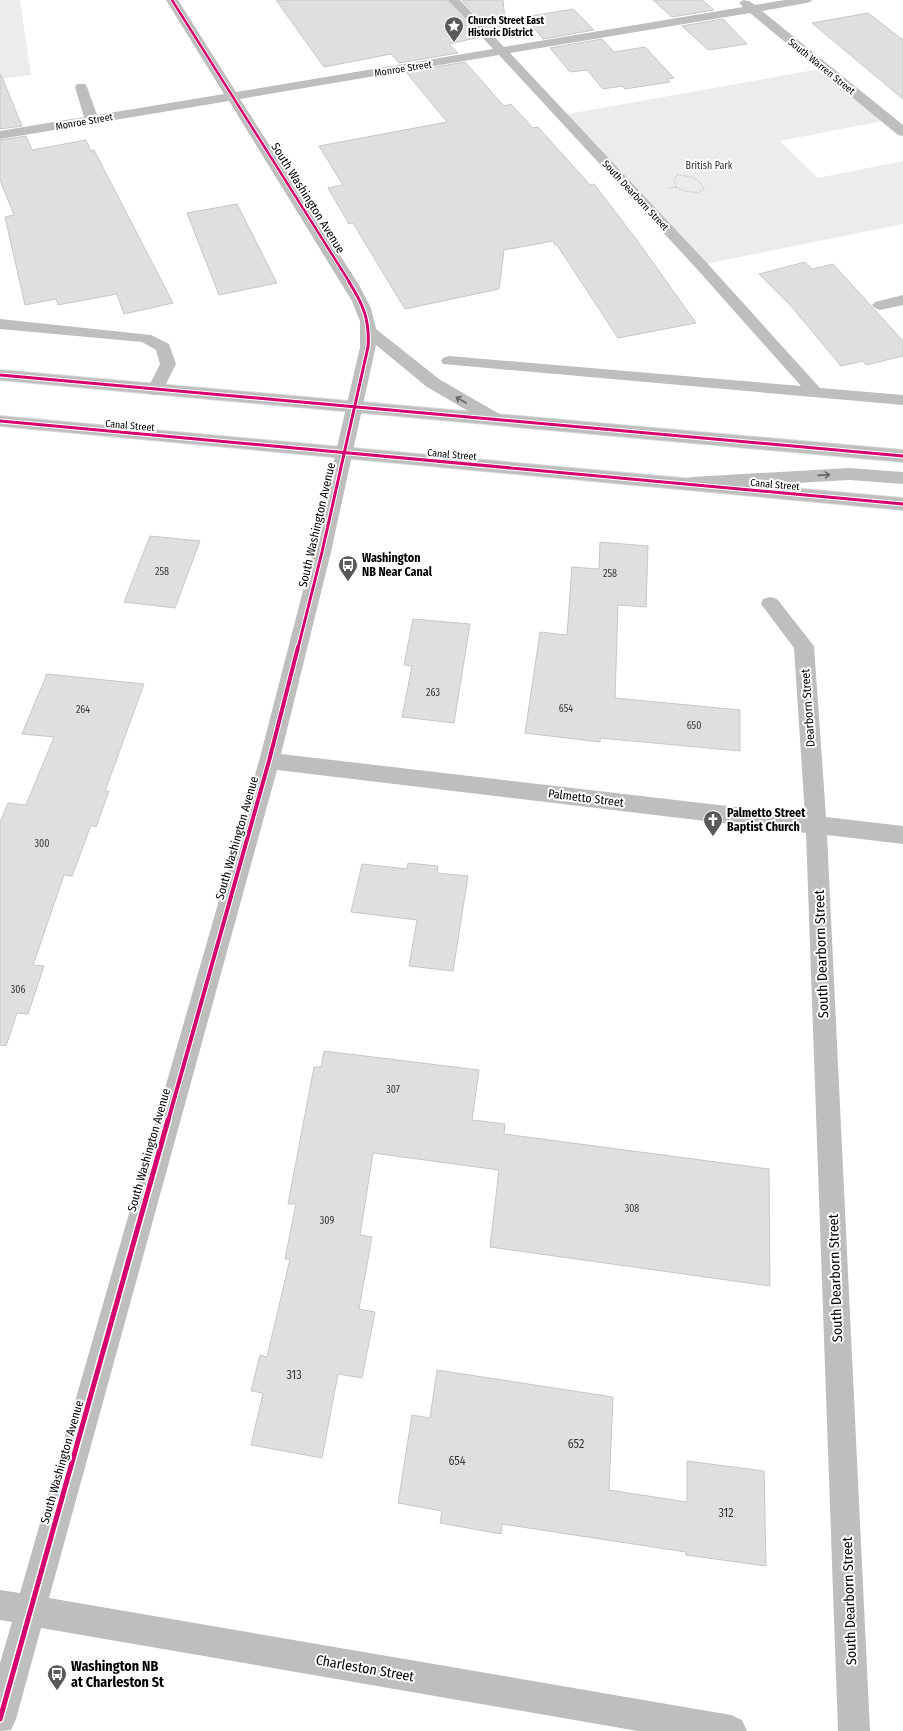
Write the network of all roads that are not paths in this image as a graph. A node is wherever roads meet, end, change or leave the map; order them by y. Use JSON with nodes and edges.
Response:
{"nodes":[{"id":1,"x":172,"y":0,"type":"edge"},
{"id":2,"x":454,"y":0,"type":"edge"},
{"id":3,"x":741,"y":0,"type":"edge"},
{"id":4,"x":806,"y":0,"type":"edge"},
{"id":5,"x":752,"y":9,"type":"junction"},
{"id":6,"x":503,"y":51,"type":"junction"},
{"id":7,"x":81,"y":87,"type":"dead end"},
{"id":8,"x":233,"y":96,"type":"junction"},
{"id":9,"x":92,"y":120,"type":"junction"},
{"id":10,"x":903,"y":132,"type":"edge"},
{"id":11,"x":0,"y":135,"type":"edge"},
{"id":12,"x":903,"y":300,"type":"edge"},
{"id":13,"x":880,"y":305,"type":"dead end"},
{"id":14,"x":0,"y":324,"type":"edge"},
{"id":15,"x":370,"y":332,"type":"junction"},
{"id":16,"x":449,"y":361,"type":"dead end"},
{"id":17,"x":0,"y":375,"type":"edge"},
{"id":18,"x":155,"y":390,"type":"junction"},
{"id":19,"x":816,"y":392,"type":"junction"},
{"id":20,"x":903,"y":400,"type":"edge"},
{"id":21,"x":355,"y":408,"type":"junction"},
{"id":22,"x":495,"y":419,"type":"junction"},
{"id":23,"x":0,"y":421,"type":"edge"},
{"id":24,"x":344,"y":452,"type":"junction"},
{"id":25,"x":903,"y":456,"type":"edge"},
{"id":26,"x":903,"y":478,"type":"edge"},
{"id":27,"x":687,"y":484,"type":"junction"},
{"id":28,"x":903,"y":504,"type":"edge"},
{"id":29,"x":770,"y":604,"type":"dead end"},
{"id":30,"x":269,"y":761,"type":"junction"},
{"id":31,"x":816,"y":824,"type":"junction"},
{"id":32,"x":903,"y":835,"type":"edge"},
{"id":33,"x":0,"y":1606,"type":"edge"},
{"id":34,"x":30,"y":1611,"type":"junction"},
{"id":35,"x":0,"y":1719,"type":"edge"},
{"id":36,"x":731,"y":1731,"type":"edge"},
{"id":37,"x":854,"y":1731,"type":"edge"}],
"edges":[{"from":1,"to":8,"type":"street","name":"South Washington Avenue"},
{"from":2,"to":6,"type":"street","name":"South Dearborn Street"},
{"from":3,"to":5,"type":"street","name":"South Warren Street"},
{"from":4,"to":5,"type":"street","name":"Monroe Street"},
{"from":5,"to":6,"type":"street","name":"Monroe Street"},
{"from":5,"to":10,"type":"street","name":"South Warren Street"},
{"from":6,"to":8,"type":"street","name":"Monroe Street"},
{"from":6,"to":19,"type":"street","name":"South Dearborn Street"},
{"from":7,"to":9,"type":"street"},
{"from":8,"to":9,"type":"street","name":"Monroe Street"},
{"from":8,"to":15,"type":"street","name":"South Washington Avenue"},
{"from":9,"to":11,"type":"street","name":"Monroe Street"},
{"from":12,"to":13,"type":"street"},
{"from":14,"to":18,"type":"street"},
{"from":15,"to":21,"type":"street","name":"South Washington Avenue"},
{"from":22,"to":15,"type":"street","one_way":true},
{"from":16,"to":19,"type":"street"},
{"from":17,"to":18,"type":"street"},
{"from":18,"to":21,"type":"street"},
{"from":19,"to":20,"type":"street"},
{"from":21,"to":22,"type":"street"},
{"from":21,"to":24,"type":"street","name":"South Washington Avenue"},
{"from":22,"to":25,"type":"street"},
{"from":23,"to":24,"type":"street","name":"Canal Street"},
{"from":24,"to":27,"type":"street","name":"Canal Street"},
{"from":24,"to":30,"type":"street","name":"South Washington Avenue"},
{"from":27,"to":26,"type":"street","one_way":true},
{"from":27,"to":28,"type":"street","name":"Canal Street"},
{"from":29,"to":31,"type":"street","name":"Dearborn Street"},
{"from":30,"to":31,"type":"street","name":"Palmetto Street"},
{"from":30,"to":34,"type":"street","name":"South Washington Avenue"},
{"from":31,"to":32,"type":"street","name":"Palmetto Street"},
{"from":31,"to":37,"type":"street","name":"South Dearborn Street"},
{"from":33,"to":34,"type":"street","name":"Charleston Street"},
{"from":34,"to":35,"type":"street","name":"South Washington Avenue"},
{"from":34,"to":36,"type":"street","name":"Charleston Street"}]}
